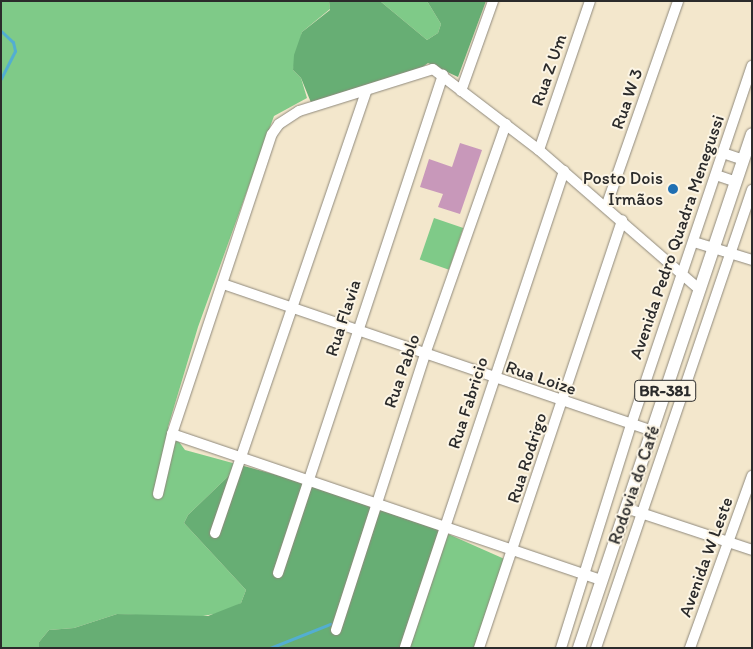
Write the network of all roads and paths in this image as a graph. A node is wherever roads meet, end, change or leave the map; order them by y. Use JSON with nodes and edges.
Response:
{"nodes":[{"id":1,"x":493,"y":1,"type":"edge"},
{"id":2,"x":590,"y":1,"type":"edge"},
{"id":3,"x":678,"y":1,"type":"edge"},
{"id":4,"x":752,"y":66,"type":"edge"},
{"id":5,"x":443,"y":75,"type":"junction"},
{"id":6,"x":461,"y":91,"type":"junction"},
{"id":7,"x":366,"y":92,"type":"junction"},
{"id":8,"x":506,"y":124,"type":"junction"},
{"id":9,"x":752,"y":134,"type":"edge"},
{"id":10,"x":539,"y":150,"type":"junction"},
{"id":11,"x":723,"y":153,"type":"junction"},
{"id":12,"x":743,"y":160,"type":"junction"},
{"id":13,"x":564,"y":171,"type":"junction"},
{"id":14,"x":716,"y":175,"type":"junction"},
{"id":15,"x":736,"y":182,"type":"junction"},
{"id":16,"x":752,"y":190,"type":"edge"},
{"id":17,"x":606,"y":207,"type":"junction"},
{"id":18,"x":622,"y":220,"type":"junction"},
{"id":19,"x":694,"y":242,"type":"junction"},
{"id":20,"x":713,"y":248,"type":"junction"},
{"id":21,"x":730,"y":253,"type":"junction"},
{"id":22,"x":752,"y":260,"type":"edge"},
{"id":23,"x":683,"y":275,"type":"junction"},
{"id":24,"x":223,"y":284,"type":"junction"},
{"id":25,"x":700,"y":290,"type":"junction"},
{"id":26,"x":290,"y":307,"type":"junction"},
{"id":27,"x":356,"y":331,"type":"junction"},
{"id":28,"x":425,"y":354,"type":"junction"},
{"id":29,"x":492,"y":378,"type":"junction"},
{"id":30,"x":562,"y":402,"type":"junction"},
{"id":31,"x":631,"y":425,"type":"junction"},
{"id":32,"x":652,"y":431,"type":"junction"},
{"id":33,"x":172,"y":434,"type":"junction"},
{"id":34,"x":244,"y":457,"type":"junction"},
{"id":35,"x":752,"y":476,"type":"edge"},
{"id":36,"x":309,"y":480,"type":"junction"},
{"id":37,"x":158,"y":494,"type":"dead end"},
{"id":38,"x":376,"y":503,"type":"junction"},
{"id":39,"x":626,"y":508,"type":"junction"},
{"id":40,"x":641,"y":512,"type":"junction"},
{"id":41,"x":446,"y":527,"type":"junction"},
{"id":42,"x":215,"y":534,"type":"dead end"},
{"id":43,"x":729,"y":542,"type":"junction"},
{"id":44,"x":514,"y":550,"type":"junction"},
{"id":45,"x":752,"y":550,"type":"edge"},
{"id":46,"x":278,"y":573,"type":"dead end"},
{"id":47,"x":585,"y":574,"type":"junction"},
{"id":48,"x":601,"y":580,"type":"junction"},
{"id":49,"x":336,"y":630,"type":"dead end"},
{"id":50,"x":405,"y":647,"type":"edge"},
{"id":51,"x":479,"y":648,"type":"edge"},
{"id":52,"x":561,"y":648,"type":"edge"},
{"id":53,"x":579,"y":648,"type":"edge"},
{"id":54,"x":596,"y":648,"type":"edge"},
{"id":55,"x":690,"y":648,"type":"edge"}],
"edges":[{"from":1,"to":6,"type":"street"},
{"from":2,"to":10,"type":"street","name":"Rua Z Um"},
{"from":3,"to":17,"type":"street","name":"Rua W 3"},
{"from":4,"to":11,"type":"street","name":"Avenida Pedro Quadra Menegussi"},
{"from":5,"to":6,"type":"street"},
{"from":5,"to":7,"type":"street"},
{"from":5,"to":27,"type":"street","name":"Rua Flavia"},
{"from":6,"to":8,"type":"street"},
{"from":7,"to":24,"type":"street"},
{"from":7,"to":26,"type":"street"},
{"from":8,"to":10,"type":"street"},
{"from":8,"to":28,"type":"street","name":"Rua Pablo"},
{"from":9,"to":12,"type":"main road","number":"BR-381"},
{"from":10,"to":13,"type":"street"},
{"from":11,"to":12,"type":"street"},
{"from":11,"to":14,"type":"street","name":"Avenida Pedro Quadra Menegussi"},
{"from":12,"to":15,"type":"main road","number":"BR-381"},
{"from":13,"to":17,"type":"street"},
{"from":13,"to":29,"type":"street","name":"Rua Fabricio"},
{"from":14,"to":15,"type":"street"},
{"from":14,"to":19,"type":"street","name":"Avenida Pedro Quadra Menegussi"},
{"from":15,"to":20,"type":"main road","number":"BR-381"},
{"from":16,"to":21,"type":"street","name":"Rodovia do Café"},
{"from":17,"to":18,"type":"street"},
{"from":18,"to":23,"type":"street"},
{"from":18,"to":30,"type":"street","name":"Rua Rodrigo"},
{"from":19,"to":20,"type":"street"},
{"from":19,"to":23,"type":"street","name":"Avenida Pedro Quadra Menegussi"},
{"from":20,"to":21,"type":"street"},
{"from":20,"to":25,"type":"main road","number":"BR-381"},
{"from":21,"to":22,"type":"street"},
{"from":21,"to":40,"type":"street","name":"Rodovia do Café"},
{"from":23,"to":25,"type":"street"},
{"from":23,"to":31,"type":"street","name":"Avenida Pedro Quadra Menegussi"},
{"from":24,"to":26,"type":"street","name":"Rua Loize"},
{"from":24,"to":33,"type":"street"},
{"from":25,"to":32,"type":"main road","number":"BR-381"},
{"from":26,"to":27,"type":"street","name":"Rua Loize"},
{"from":26,"to":34,"type":"street"},
{"from":27,"to":28,"type":"street","name":"Rua Loize"},
{"from":27,"to":36,"type":"street","name":"Rua Flavia"},
{"from":28,"to":29,"type":"street","name":"Rua Loize"},
{"from":28,"to":38,"type":"street","name":"Rua Pablo"},
{"from":29,"to":30,"type":"street","name":"Rua Loize"},
{"from":29,"to":41,"type":"street","name":"Rua Fabricio"},
{"from":30,"to":31,"type":"street","name":"Rua Loize"},
{"from":30,"to":44,"type":"street","name":"Rua Rodrigo"},
{"from":31,"to":32,"type":"street","name":"Rua Loize"},
{"from":31,"to":47,"type":"street","name":"Avenida Pedro Quadra Menegussi"},
{"from":32,"to":39,"type":"main road","number":"BR-381"},
{"from":33,"to":34,"type":"street"},
{"from":33,"to":37,"type":"street"},
{"from":34,"to":36,"type":"street"},
{"from":34,"to":42,"type":"street"},
{"from":35,"to":43,"type":"street","name":"Avenida W Leste"},
{"from":36,"to":38,"type":"street"},
{"from":36,"to":46,"type":"street","name":"Rua Flavia"},
{"from":38,"to":41,"type":"street"},
{"from":38,"to":49,"type":"street","name":"Rua Pablo"},
{"from":39,"to":40,"type":"street"},
{"from":39,"to":48,"type":"main road","number":"BR-381"},
{"from":40,"to":43,"type":"street"},
{"from":40,"to":54,"type":"street","name":"Rodovia do Café"},
{"from":41,"to":44,"type":"street"},
{"from":41,"to":50,"type":"street","name":"Rua Fabricio"},
{"from":43,"to":45,"type":"street"},
{"from":43,"to":55,"type":"street","name":"Avenida W Leste"},
{"from":44,"to":47,"type":"street"},
{"from":44,"to":51,"type":"street","name":"Rua Rodrigo"},
{"from":47,"to":48,"type":"street"},
{"from":47,"to":52,"type":"street","name":"Avenida Pedro Quadra Menegussi"},
{"from":48,"to":53,"type":"main road","number":"BR-381"}]}
